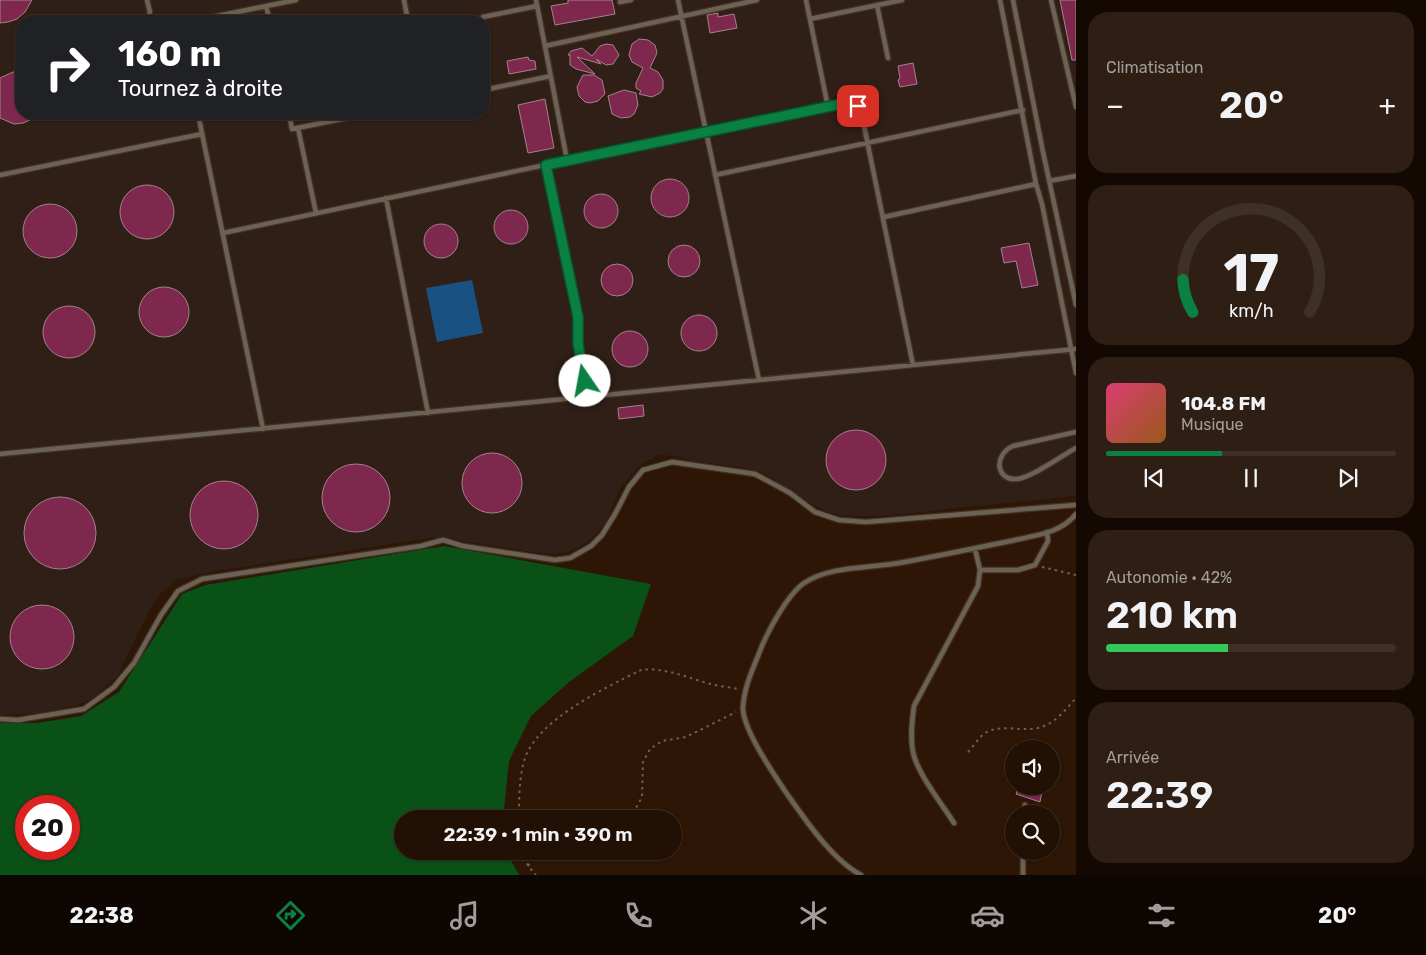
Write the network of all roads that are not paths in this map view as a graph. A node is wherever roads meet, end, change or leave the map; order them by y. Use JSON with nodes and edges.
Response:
{"nodes":[{"id":1,"x":147,"y":0,"type":"edge"},
{"id":2,"x":296,"y":0,"type":"edge"},
{"id":3,"x":404,"y":0,"type":"edge"},
{"id":4,"x":536,"y":0,"type":"edge"},
{"id":5,"x":630,"y":0,"type":"edge"},
{"id":6,"x":678,"y":0,"type":"edge"},
{"id":7,"x":757,"y":0,"type":"edge"},
{"id":8,"x":806,"y":0,"type":"edge"},
{"id":9,"x":902,"y":0,"type":"edge"},
{"id":10,"x":1000,"y":0,"type":"edge"},
{"id":11,"x":1013,"y":0,"type":"edge"},
{"id":12,"x":1051,"y":0,"type":"edge"},
{"id":13,"x":620,"y":2,"type":"dead end"},
{"id":14,"x":876,"y":5,"type":"junction"},
{"id":15,"x":266,"y":6,"type":"junction"},
{"id":16,"x":537,"y":6,"type":"junction"},
{"id":17,"x":149,"y":15,"type":"edge"},
{"id":18,"x":222,"y":15,"type":"edge"},
{"id":19,"x":268,"y":15,"type":"edge"},
{"id":20,"x":407,"y":15,"type":"edge"},
{"id":21,"x":490,"y":16,"type":"edge"},
{"id":22,"x":681,"y":16,"type":"junction"},
{"id":23,"x":810,"y":18,"type":"junction"},
{"id":24,"x":545,"y":46,"type":"junction"},
{"id":25,"x":888,"y":58,"type":"dead end"},
{"id":26,"x":551,"y":76,"type":"junction"},
{"id":27,"x":490,"y":89,"type":"edge"},
{"id":28,"x":828,"y":107,"type":"junction"},
{"id":29,"x":1076,"y":107,"type":"edge"},
{"id":30,"x":1023,"y":110,"type":"junction"},
{"id":31,"x":199,"y":120,"type":"edge"},
{"id":32,"x":290,"y":120,"type":"edge"},
{"id":33,"x":337,"y":120,"type":"edge"},
{"id":34,"x":298,"y":128,"type":"junction"},
{"id":35,"x":706,"y":131,"type":"junction"},
{"id":36,"x":202,"y":134,"type":"junction"},
{"id":37,"x":868,"y":142,"type":"junction"},
{"id":38,"x":567,"y":160,"type":"junction"},
{"id":39,"x":546,"y":165,"type":"junction"},
{"id":40,"x":0,"y":175,"type":"edge"},
{"id":41,"x":715,"y":175,"type":"junction"},
{"id":42,"x":1076,"y":176,"type":"edge"},
{"id":43,"x":1049,"y":181,"type":"junction"},
{"id":44,"x":1036,"y":184,"type":"junction"},
{"id":45,"x":386,"y":198,"type":"junction"},
{"id":46,"x":316,"y":213,"type":"junction"},
{"id":47,"x":884,"y":217,"type":"junction"},
{"id":48,"x":223,"y":232,"type":"junction"},
{"id":49,"x":1076,"y":305,"type":"edge"},
{"id":50,"x":1074,"y":349,"type":"edge"},
{"id":51,"x":913,"y":365,"type":"junction"},
{"id":52,"x":1076,"y":373,"type":"edge"},
{"id":53,"x":758,"y":380,"type":"junction"},
{"id":54,"x":589,"y":397,"type":"junction"},
{"id":55,"x":428,"y":412,"type":"junction"},
{"id":56,"x":263,"y":429,"type":"junction"},
{"id":57,"x":1076,"y":432,"type":"edge"},
{"id":58,"x":1076,"y":448,"type":"edge"},
{"id":59,"x":0,"y":454,"type":"edge"},
{"id":60,"x":1076,"y":505,"type":"edge"},
{"id":61,"x":1076,"y":514,"type":"edge"},
{"id":62,"x":1047,"y":532,"type":"junction"},
{"id":63,"x":975,"y":549,"type":"junction"},
{"id":64,"x":980,"y":570,"type":"junction"},
{"id":65,"x":0,"y":719,"type":"edge"},
{"id":66,"x":954,"y":823,"type":"dead end"},
{"id":67,"x":1023,"y":860,"type":"edge"},
{"id":68,"x":861,"y":875,"type":"edge"},
{"id":69,"x":1024,"y":875,"type":"edge"}],
"edges":[{"from":1,"to":17,"type":"lane"},
{"from":2,"to":15,"type":"lane"},
{"from":3,"to":20,"type":"lane"},
{"from":4,"to":16,"type":"lane"},
{"from":5,"to":13,"type":"lane"},
{"from":6,"to":22,"type":"lane"},
{"from":7,"to":22,"type":"lane"},
{"from":8,"to":23,"type":"lane"},
{"from":9,"to":14,"type":"lane"},
{"from":10,"to":30,"type":"lane"},
{"from":11,"to":43,"type":"lane"},
{"from":12,"to":29,"type":"lane"},
{"from":14,"to":23,"type":"lane"},
{"from":14,"to":25,"type":"lane"},
{"from":15,"to":18,"type":"lane"},
{"from":15,"to":19,"type":"lane"},
{"from":16,"to":21,"type":"lane"},
{"from":16,"to":24,"type":"lane"},
{"from":22,"to":24,"type":"lane"},
{"from":22,"to":35,"type":"lane"},
{"from":23,"to":28,"type":"lane"},
{"from":24,"to":26,"type":"lane"},
{"from":26,"to":27,"type":"lane"},
{"from":26,"to":38,"type":"lane"},
{"from":28,"to":35,"type":"lane"},
{"from":28,"to":37,"type":"lane"},
{"from":30,"to":37,"type":"lane"},
{"from":30,"to":44,"type":"lane"},
{"from":31,"to":36,"type":"lane"},
{"from":32,"to":34,"type":"lane"},
{"from":33,"to":34,"type":"lane"},
{"from":34,"to":46,"type":"lane"},
{"from":35,"to":38,"type":"lane"},
{"from":35,"to":41,"type":"lane"},
{"from":36,"to":40,"type":"lane"},
{"from":36,"to":48,"type":"lane"},
{"from":37,"to":41,"type":"lane"},
{"from":37,"to":47,"type":"lane"},
{"from":38,"to":39,"type":"lane"},
{"from":39,"to":45,"type":"lane"},
{"from":39,"to":54,"type":"lane"},
{"from":41,"to":53,"type":"lane"},
{"from":42,"to":43,"type":"lane"},
{"from":43,"to":49,"type":"lane"},
{"from":44,"to":47,"type":"lane"},
{"from":44,"to":50,"type":"lane"},
{"from":45,"to":46,"type":"lane"},
{"from":45,"to":55,"type":"lane"},
{"from":46,"to":48,"type":"lane"},
{"from":47,"to":51,"type":"lane"},
{"from":48,"to":56,"type":"lane"},
{"from":50,"to":51,"type":"lane"},
{"from":50,"to":52,"type":"lane"},
{"from":51,"to":53,"type":"lane"},
{"from":53,"to":54,"type":"lane"},
{"from":54,"to":55,"type":"lane"},
{"from":55,"to":56,"type":"lane"},
{"from":56,"to":59,"type":"lane"},
{"from":57,"to":58,"type":"lane"},
{"from":60,"to":65,"type":"lane"},
{"from":61,"to":62,"type":"lane"},
{"from":62,"to":63,"type":"lane"},
{"from":62,"to":64,"type":"lane"},
{"from":63,"to":64,"type":"lane"},
{"from":63,"to":68,"type":"lane"},
{"from":64,"to":66,"type":"lane"},
{"from":67,"to":69,"type":"lane"}]}
